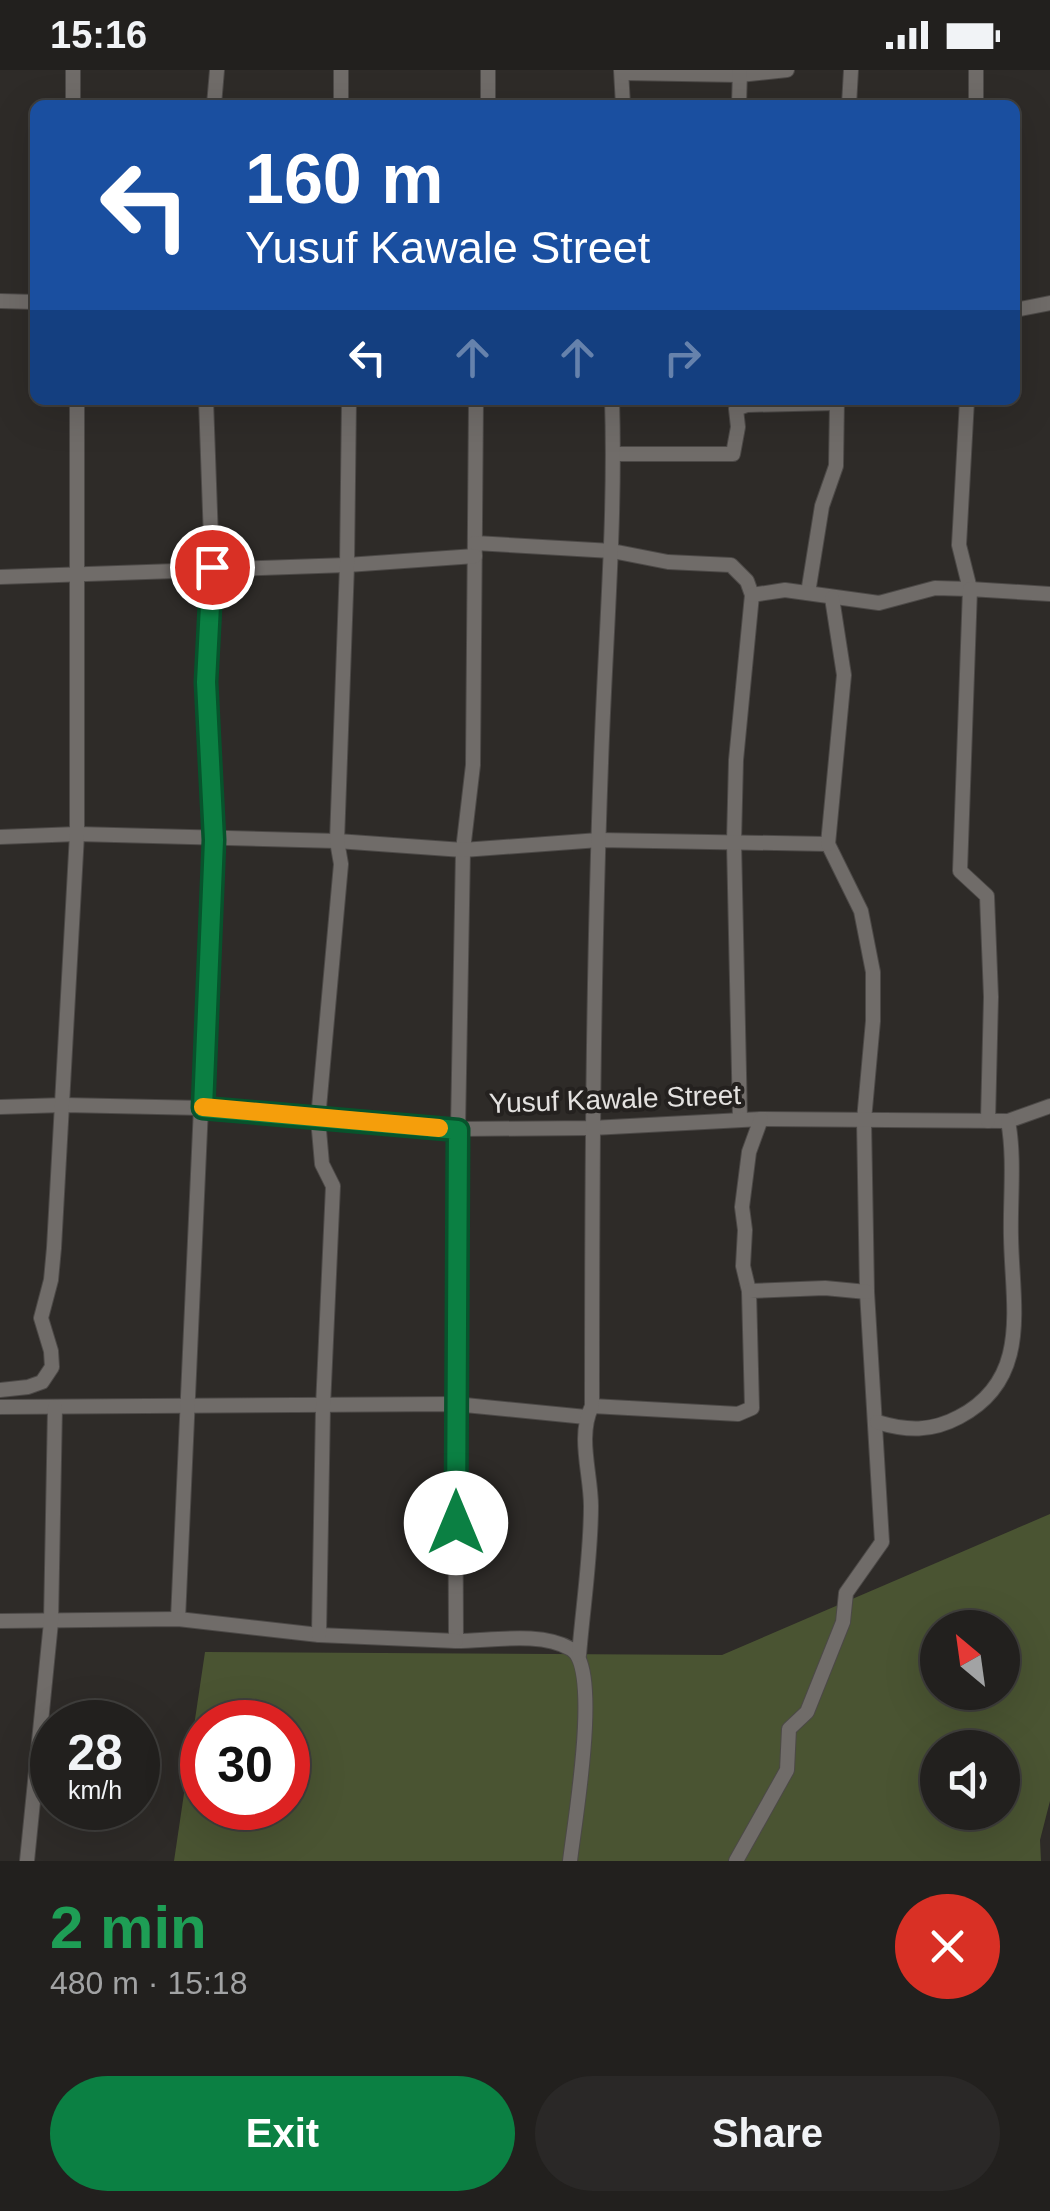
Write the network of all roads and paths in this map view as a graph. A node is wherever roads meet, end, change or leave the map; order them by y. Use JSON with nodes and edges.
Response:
{"nodes":[{"id":1,"x":72,"y":70,"type":"edge"},
{"id":2,"x":216,"y":70,"type":"edge"},
{"id":3,"x":341,"y":70,"type":"edge"},
{"id":4,"x":488,"y":70,"type":"edge"},
{"id":5,"x":786,"y":70,"type":"edge"},
{"id":6,"x":851,"y":70,"type":"edge"},
{"id":7,"x":976,"y":70,"type":"edge"},
{"id":8,"x":622,"y":72,"type":"edge"},
{"id":9,"x":740,"y":72,"type":"edge"},
{"id":10,"x":73,"y":100,"type":"edge"},
{"id":11,"x":214,"y":100,"type":"edge"},
{"id":12,"x":341,"y":100,"type":"edge"},
{"id":13,"x":488,"y":100,"type":"edge"},
{"id":14,"x":623,"y":100,"type":"edge"},
{"id":15,"x":739,"y":100,"type":"edge"},
{"id":16,"x":849,"y":100,"type":"edge"},
{"id":17,"x":976,"y":100,"type":"edge"},
{"id":18,"x":0,"y":301,"type":"edge"},
{"id":19,"x":30,"y":302,"type":"edge"},
{"id":20,"x":1050,"y":303,"type":"edge"},
{"id":21,"x":1020,"y":309,"type":"edge"},
{"id":22,"x":77,"y":405,"type":"edge"},
{"id":23,"x":206,"y":405,"type":"edge"},
{"id":24,"x":349,"y":405,"type":"edge"},
{"id":25,"x":476,"y":405,"type":"edge"},
{"id":26,"x":612,"y":405,"type":"edge"},
{"id":27,"x":747,"y":405,"type":"edge"},
{"id":28,"x":838,"y":405,"type":"edge"},
{"id":29,"x":967,"y":405,"type":"edge"},
{"id":30,"x":614,"y":454,"type":"junction"},
{"id":31,"x":475,"y":549,"type":"junction"},
{"id":32,"x":612,"y":551,"type":"junction"},
{"id":33,"x":347,"y":565,"type":"junction"},
{"id":34,"x":212,"y":567,"type":"junction"},
{"id":35,"x":76,"y":576,"type":"junction"},
{"id":36,"x":0,"y":577,"type":"edge"},
{"id":37,"x":970,"y":589,"type":"junction"},
{"id":38,"x":808,"y":593,"type":"junction"},
{"id":39,"x":752,"y":594,"type":"junction"},
{"id":40,"x":1050,"y":594,"type":"edge"},
{"id":41,"x":832,"y":598,"type":"junction"},
{"id":42,"x":78,"y":834,"type":"junction"},
{"id":43,"x":0,"y":837,"type":"edge"},
{"id":44,"x":214,"y":840,"type":"junction"},
{"id":45,"x":599,"y":840,"type":"junction"},
{"id":46,"x":337,"y":841,"type":"junction"},
{"id":47,"x":734,"y":842,"type":"junction"},
{"id":48,"x":828,"y":844,"type":"junction"},
{"id":49,"x":463,"y":850,"type":"junction"},
{"id":50,"x":64,"y":1104,"type":"junction"},
{"id":51,"x":1050,"y":1106,"type":"edge"},
{"id":52,"x":0,"y":1107,"type":"edge"},
{"id":53,"x":203,"y":1108,"type":"junction"},
{"id":54,"x":318,"y":1119,"type":"junction"},
{"id":55,"x":740,"y":1119,"type":"junction"},
{"id":56,"x":761,"y":1119,"type":"junction"},
{"id":57,"x":864,"y":1120,"type":"junction"},
{"id":58,"x":988,"y":1121,"type":"junction"},
{"id":59,"x":1008,"y":1121,"type":"junction"},
{"id":60,"x":592,"y":1128,"type":"junction"},
{"id":61,"x":458,"y":1130,"type":"junction"},
{"id":62,"x":749,"y":1291,"type":"junction"},
{"id":63,"x":867,"y":1292,"type":"junction"},
{"id":64,"x":0,"y":1390,"type":"edge"},
{"id":65,"x":454,"y":1404,"type":"junction"},
{"id":66,"x":186,"y":1406,"type":"junction"},
{"id":67,"x":0,"y":1407,"type":"edge"},
{"id":68,"x":55,"y":1407,"type":"junction"},
{"id":69,"x":324,"y":1407,"type":"junction"},
{"id":70,"x":589,"y":1411,"type":"junction"},
{"id":71,"x":877,"y":1422,"type":"junction"},
{"id":72,"x":178,"y":1619,"type":"junction"},
{"id":73,"x":0,"y":1621,"type":"edge"},
{"id":74,"x":51,"y":1622,"type":"junction"},
{"id":75,"x":319,"y":1634,"type":"junction"},
{"id":76,"x":456,"y":1642,"type":"junction"},
{"id":77,"x":579,"y":1655,"type":"junction"},
{"id":78,"x":28,"y":1861,"type":"edge"},
{"id":79,"x":570,"y":1861,"type":"edge"},
{"id":80,"x":736,"y":1861,"type":"edge"}],
"edges":[{"from":1,"to":10,"type":"street"},
{"from":2,"to":11,"type":"street"},
{"from":3,"to":12,"type":"street"},
{"from":4,"to":13,"type":"street"},
{"from":5,"to":9,"type":"street"},
{"from":6,"to":16,"type":"street"},
{"from":7,"to":17,"type":"street"},
{"from":8,"to":9,"type":"street"},
{"from":8,"to":14,"type":"street"},
{"from":9,"to":15,"type":"street"},
{"from":18,"to":19,"type":"street"},
{"from":20,"to":21,"type":"street"},
{"from":22,"to":35,"type":"street"},
{"from":23,"to":34,"type":"street"},
{"from":24,"to":33,"type":"street"},
{"from":25,"to":31,"type":"street"},
{"from":26,"to":30,"type":"street"},
{"from":27,"to":30,"type":"street"},
{"from":28,"to":38,"type":"street"},
{"from":29,"to":37,"type":"street"},
{"from":30,"to":32,"type":"street"},
{"from":31,"to":32,"type":"street"},
{"from":31,"to":33,"type":"street"},
{"from":31,"to":49,"type":"street"},
{"from":32,"to":39,"type":"street"},
{"from":32,"to":45,"type":"street"},
{"from":33,"to":34,"type":"street"},
{"from":33,"to":46,"type":"street"},
{"from":34,"to":35,"type":"street"},
{"from":34,"to":44,"type":"street"},
{"from":35,"to":36,"type":"street"},
{"from":35,"to":42,"type":"street"},
{"from":37,"to":40,"type":"street"},
{"from":37,"to":41,"type":"street"},
{"from":37,"to":58,"type":"street"},
{"from":38,"to":39,"type":"street"},
{"from":38,"to":41,"type":"street"},
{"from":39,"to":47,"type":"street"},
{"from":41,"to":48,"type":"street"},
{"from":42,"to":43,"type":"street"},
{"from":42,"to":44,"type":"street"},
{"from":42,"to":50,"type":"street"},
{"from":44,"to":46,"type":"street"},
{"from":44,"to":53,"type":"street"},
{"from":45,"to":47,"type":"street"},
{"from":45,"to":49,"type":"street"},
{"from":45,"to":60,"type":"street"},
{"from":46,"to":49,"type":"street"},
{"from":46,"to":54,"type":"street"},
{"from":47,"to":48,"type":"street"},
{"from":47,"to":55,"type":"street"},
{"from":48,"to":57,"type":"street"},
{"from":49,"to":61,"type":"street"},
{"from":50,"to":52,"type":"street","name":"Yusuf Kawale Street"},
{"from":50,"to":53,"type":"street","name":"Yusuf Kawale Street"},
{"from":50,"to":64,"type":"street"},
{"from":51,"to":59,"type":"street","name":"Yusuf Kawale Street"},
{"from":53,"to":54,"type":"street","name":"Yusuf Kawale Street"},
{"from":53,"to":66,"type":"street"},
{"from":54,"to":61,"type":"street","name":"Yusuf Kawale Street"},
{"from":54,"to":69,"type":"street"},
{"from":55,"to":56,"type":"street","name":"Yusuf Kawale Street"},
{"from":55,"to":60,"type":"street","name":"Yusuf Kawale Street"},
{"from":56,"to":57,"type":"street","name":"Yusuf Kawale Street"},
{"from":56,"to":62,"type":"street"},
{"from":57,"to":58,"type":"street","name":"Yusuf Kawale Street"},
{"from":57,"to":63,"type":"street"},
{"from":58,"to":59,"type":"street","name":"Yusuf Kawale Street"},
{"from":59,"to":71,"type":"street"},
{"from":60,"to":61,"type":"street","name":"Yusuf Kawale Street"},
{"from":60,"to":70,"type":"street"},
{"from":61,"to":65,"type":"street"},
{"from":62,"to":63,"type":"street"},
{"from":62,"to":70,"type":"street"},
{"from":63,"to":71,"type":"street"},
{"from":65,"to":69,"type":"street"},
{"from":65,"to":70,"type":"street"},
{"from":65,"to":76,"type":"street"},
{"from":66,"to":68,"type":"street"},
{"from":66,"to":69,"type":"street"},
{"from":66,"to":72,"type":"street"},
{"from":67,"to":68,"type":"street"},
{"from":68,"to":74,"type":"street"},
{"from":69,"to":75,"type":"street"},
{"from":70,"to":77,"type":"street"},
{"from":71,"to":80,"type":"street"},
{"from":72,"to":74,"type":"street"},
{"from":72,"to":75,"type":"street"},
{"from":73,"to":74,"type":"street"},
{"from":74,"to":78,"type":"street"},
{"from":75,"to":76,"type":"street"},
{"from":76,"to":77,"type":"street"},
{"from":77,"to":79,"type":"street"}]}
